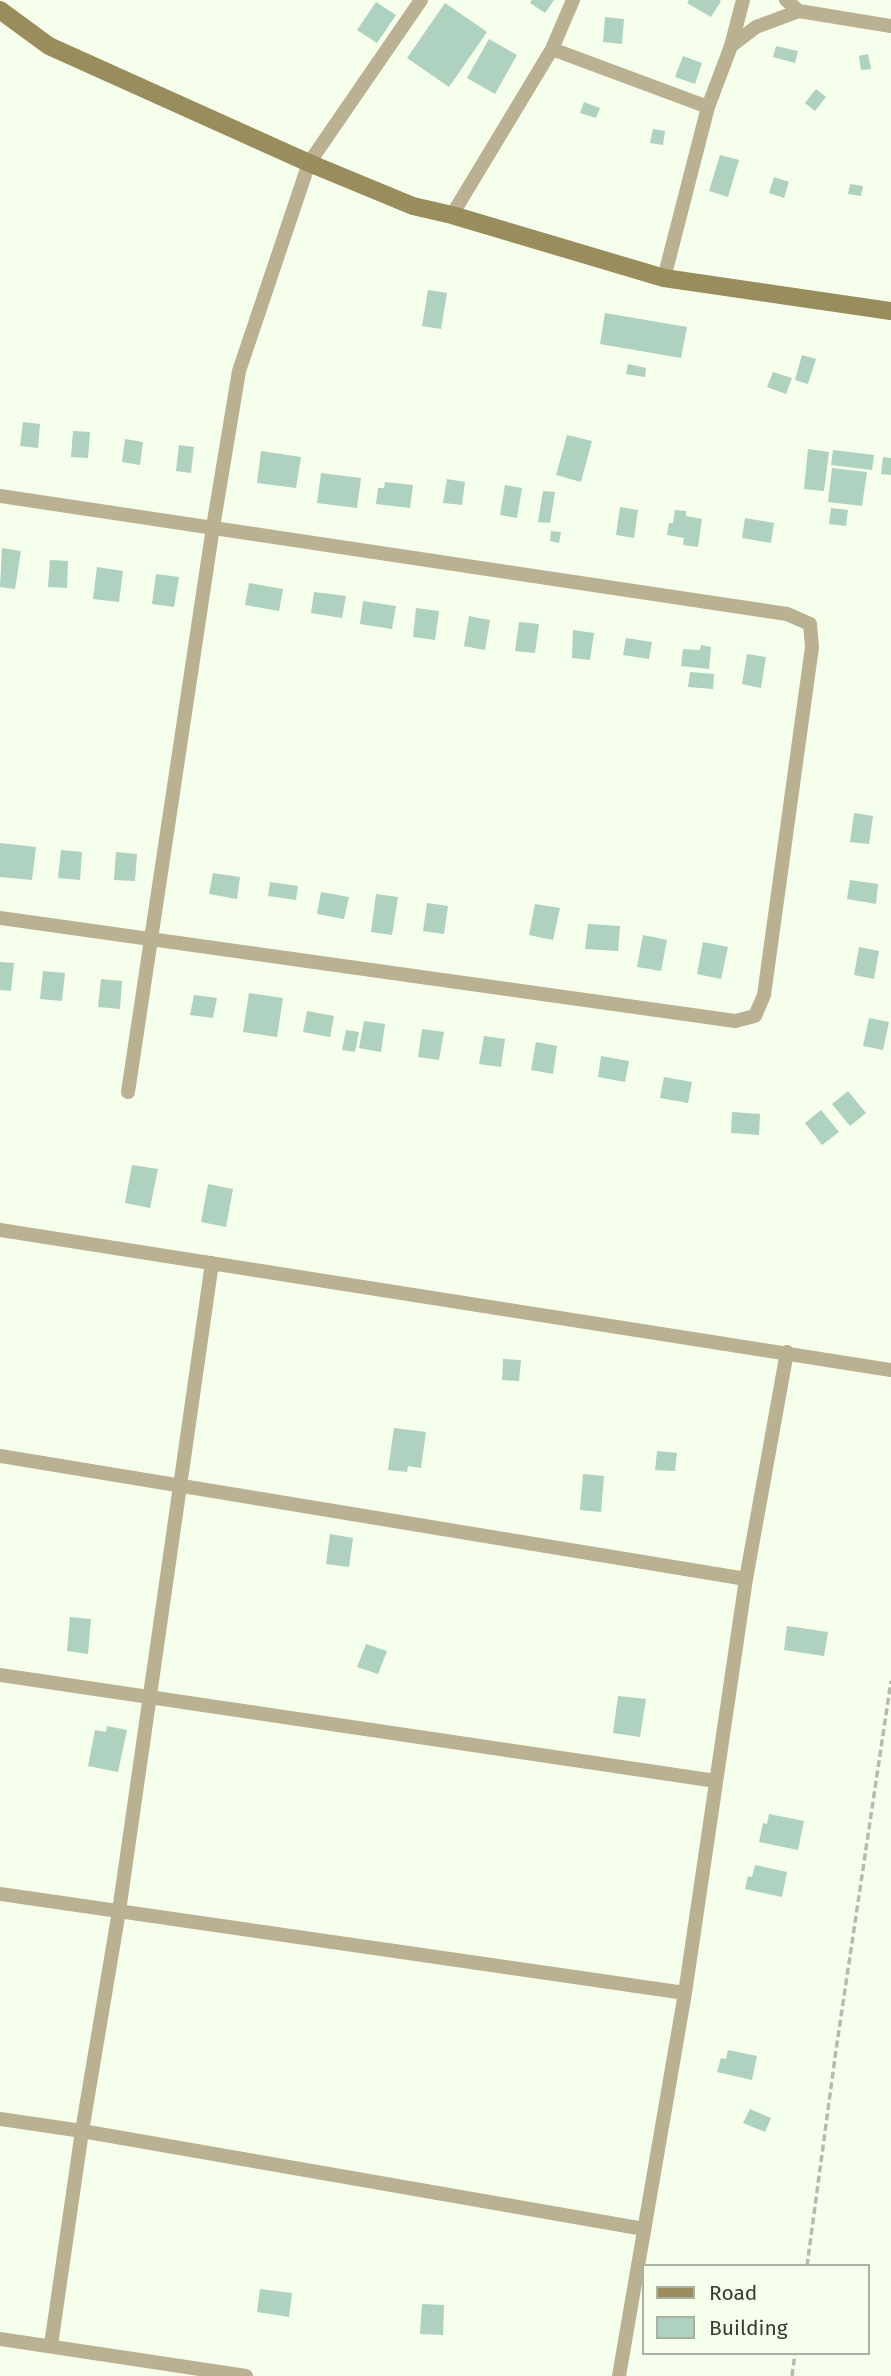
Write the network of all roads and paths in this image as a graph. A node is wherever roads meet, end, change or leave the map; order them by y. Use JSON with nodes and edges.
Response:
{"nodes":[{"id":1,"x":421,"y":0,"type":"edge"},
{"id":2,"x":573,"y":0,"type":"edge"},
{"id":3,"x":743,"y":0,"type":"edge"},
{"id":4,"x":786,"y":0,"type":"edge"},
{"id":5,"x":0,"y":10,"type":"edge"},
{"id":6,"x":799,"y":10,"type":"junction"},
{"id":7,"x":891,"y":26,"type":"edge"},
{"id":8,"x":731,"y":46,"type":"junction"},
{"id":9,"x":552,"y":49,"type":"junction"},
{"id":10,"x":708,"y":107,"type":"junction"},
{"id":11,"x":309,"y":163,"type":"junction"},
{"id":12,"x":452,"y":215,"type":"junction"},
{"id":13,"x":664,"y":278,"type":"junction"},
{"id":14,"x":891,"y":311,"type":"edge"},
{"id":15,"x":0,"y":496,"type":"edge"},
{"id":16,"x":213,"y":527,"type":"junction"},
{"id":17,"x":0,"y":918,"type":"edge"},
{"id":18,"x":152,"y":940,"type":"junction"},
{"id":19,"x":128,"y":1092,"type":"dead end"},
{"id":20,"x":0,"y":1230,"type":"edge"},
{"id":21,"x":212,"y":1263,"type":"junction"},
{"id":22,"x":786,"y":1352,"type":"junction"},
{"id":23,"x":891,"y":1370,"type":"edge"},
{"id":24,"x":0,"y":1456,"type":"edge"},
{"id":25,"x":180,"y":1487,"type":"junction"},
{"id":26,"x":746,"y":1579,"type":"junction"},
{"id":27,"x":0,"y":1675,"type":"edge"},
{"id":28,"x":891,"y":1681,"type":"edge"},
{"id":29,"x":148,"y":1698,"type":"junction"},
{"id":30,"x":716,"y":1781,"type":"junction"},
{"id":31,"x":0,"y":1894,"type":"edge"},
{"id":32,"x":118,"y":1911,"type":"junction"},
{"id":33,"x":685,"y":1993,"type":"junction"},
{"id":34,"x":0,"y":2119,"type":"edge"},
{"id":35,"x":82,"y":2132,"type":"junction"},
{"id":36,"x":644,"y":2229,"type":"junction"},
{"id":37,"x":807,"y":2264,"type":"edge"},
{"id":38,"x":0,"y":2339,"type":"edge"},
{"id":39,"x":51,"y":2345,"type":"junction"},
{"id":40,"x":795,"y":2355,"type":"edge"},
{"id":41,"x":181,"y":2371,"type":"edge"},
{"id":42,"x":247,"y":2376,"type":"edge"},
{"id":43,"x":619,"y":2376,"type":"edge"},
{"id":44,"x":792,"y":2376,"type":"edge"}],
"edges":[{"from":1,"to":11,"type":"street"},
{"from":2,"to":9,"type":"street"},
{"from":3,"to":8,"type":"street"},
{"from":4,"to":6,"type":"street"},
{"from":5,"to":11,"type":"street"},
{"from":6,"to":7,"type":"street"},
{"from":6,"to":8,"type":"street"},
{"from":8,"to":10,"type":"street"},
{"from":9,"to":10,"type":"street"},
{"from":9,"to":12,"type":"street"},
{"from":10,"to":13,"type":"street"},
{"from":11,"to":12,"type":"street"},
{"from":11,"to":16,"type":"street"},
{"from":12,"to":13,"type":"street"},
{"from":13,"to":14,"type":"street"},
{"from":15,"to":16,"type":"street"},
{"from":16,"to":18,"type":"street"},
{"from":16,"to":18,"type":"street"},
{"from":17,"to":18,"type":"street"},
{"from":18,"to":19,"type":"street"},
{"from":20,"to":21,"type":"street"},
{"from":21,"to":22,"type":"street"},
{"from":21,"to":25,"type":"street"},
{"from":22,"to":23,"type":"street"},
{"from":22,"to":26,"type":"street"},
{"from":24,"to":25,"type":"street"},
{"from":25,"to":26,"type":"street"},
{"from":25,"to":29,"type":"street"},
{"from":26,"to":30,"type":"street"},
{"from":27,"to":29,"type":"street"},
{"from":28,"to":37,"type":"path"},
{"from":29,"to":30,"type":"street"},
{"from":29,"to":32,"type":"street"},
{"from":30,"to":33,"type":"street"},
{"from":31,"to":32,"type":"street"},
{"from":32,"to":33,"type":"street"},
{"from":32,"to":35,"type":"street"},
{"from":33,"to":36,"type":"street"},
{"from":34,"to":35,"type":"street"},
{"from":35,"to":36,"type":"street"},
{"from":35,"to":39,"type":"street"},
{"from":36,"to":43,"type":"street"},
{"from":38,"to":39,"type":"street"},
{"from":39,"to":41,"type":"street"},
{"from":40,"to":44,"type":"path"},
{"from":41,"to":42,"type":"street"}]}
